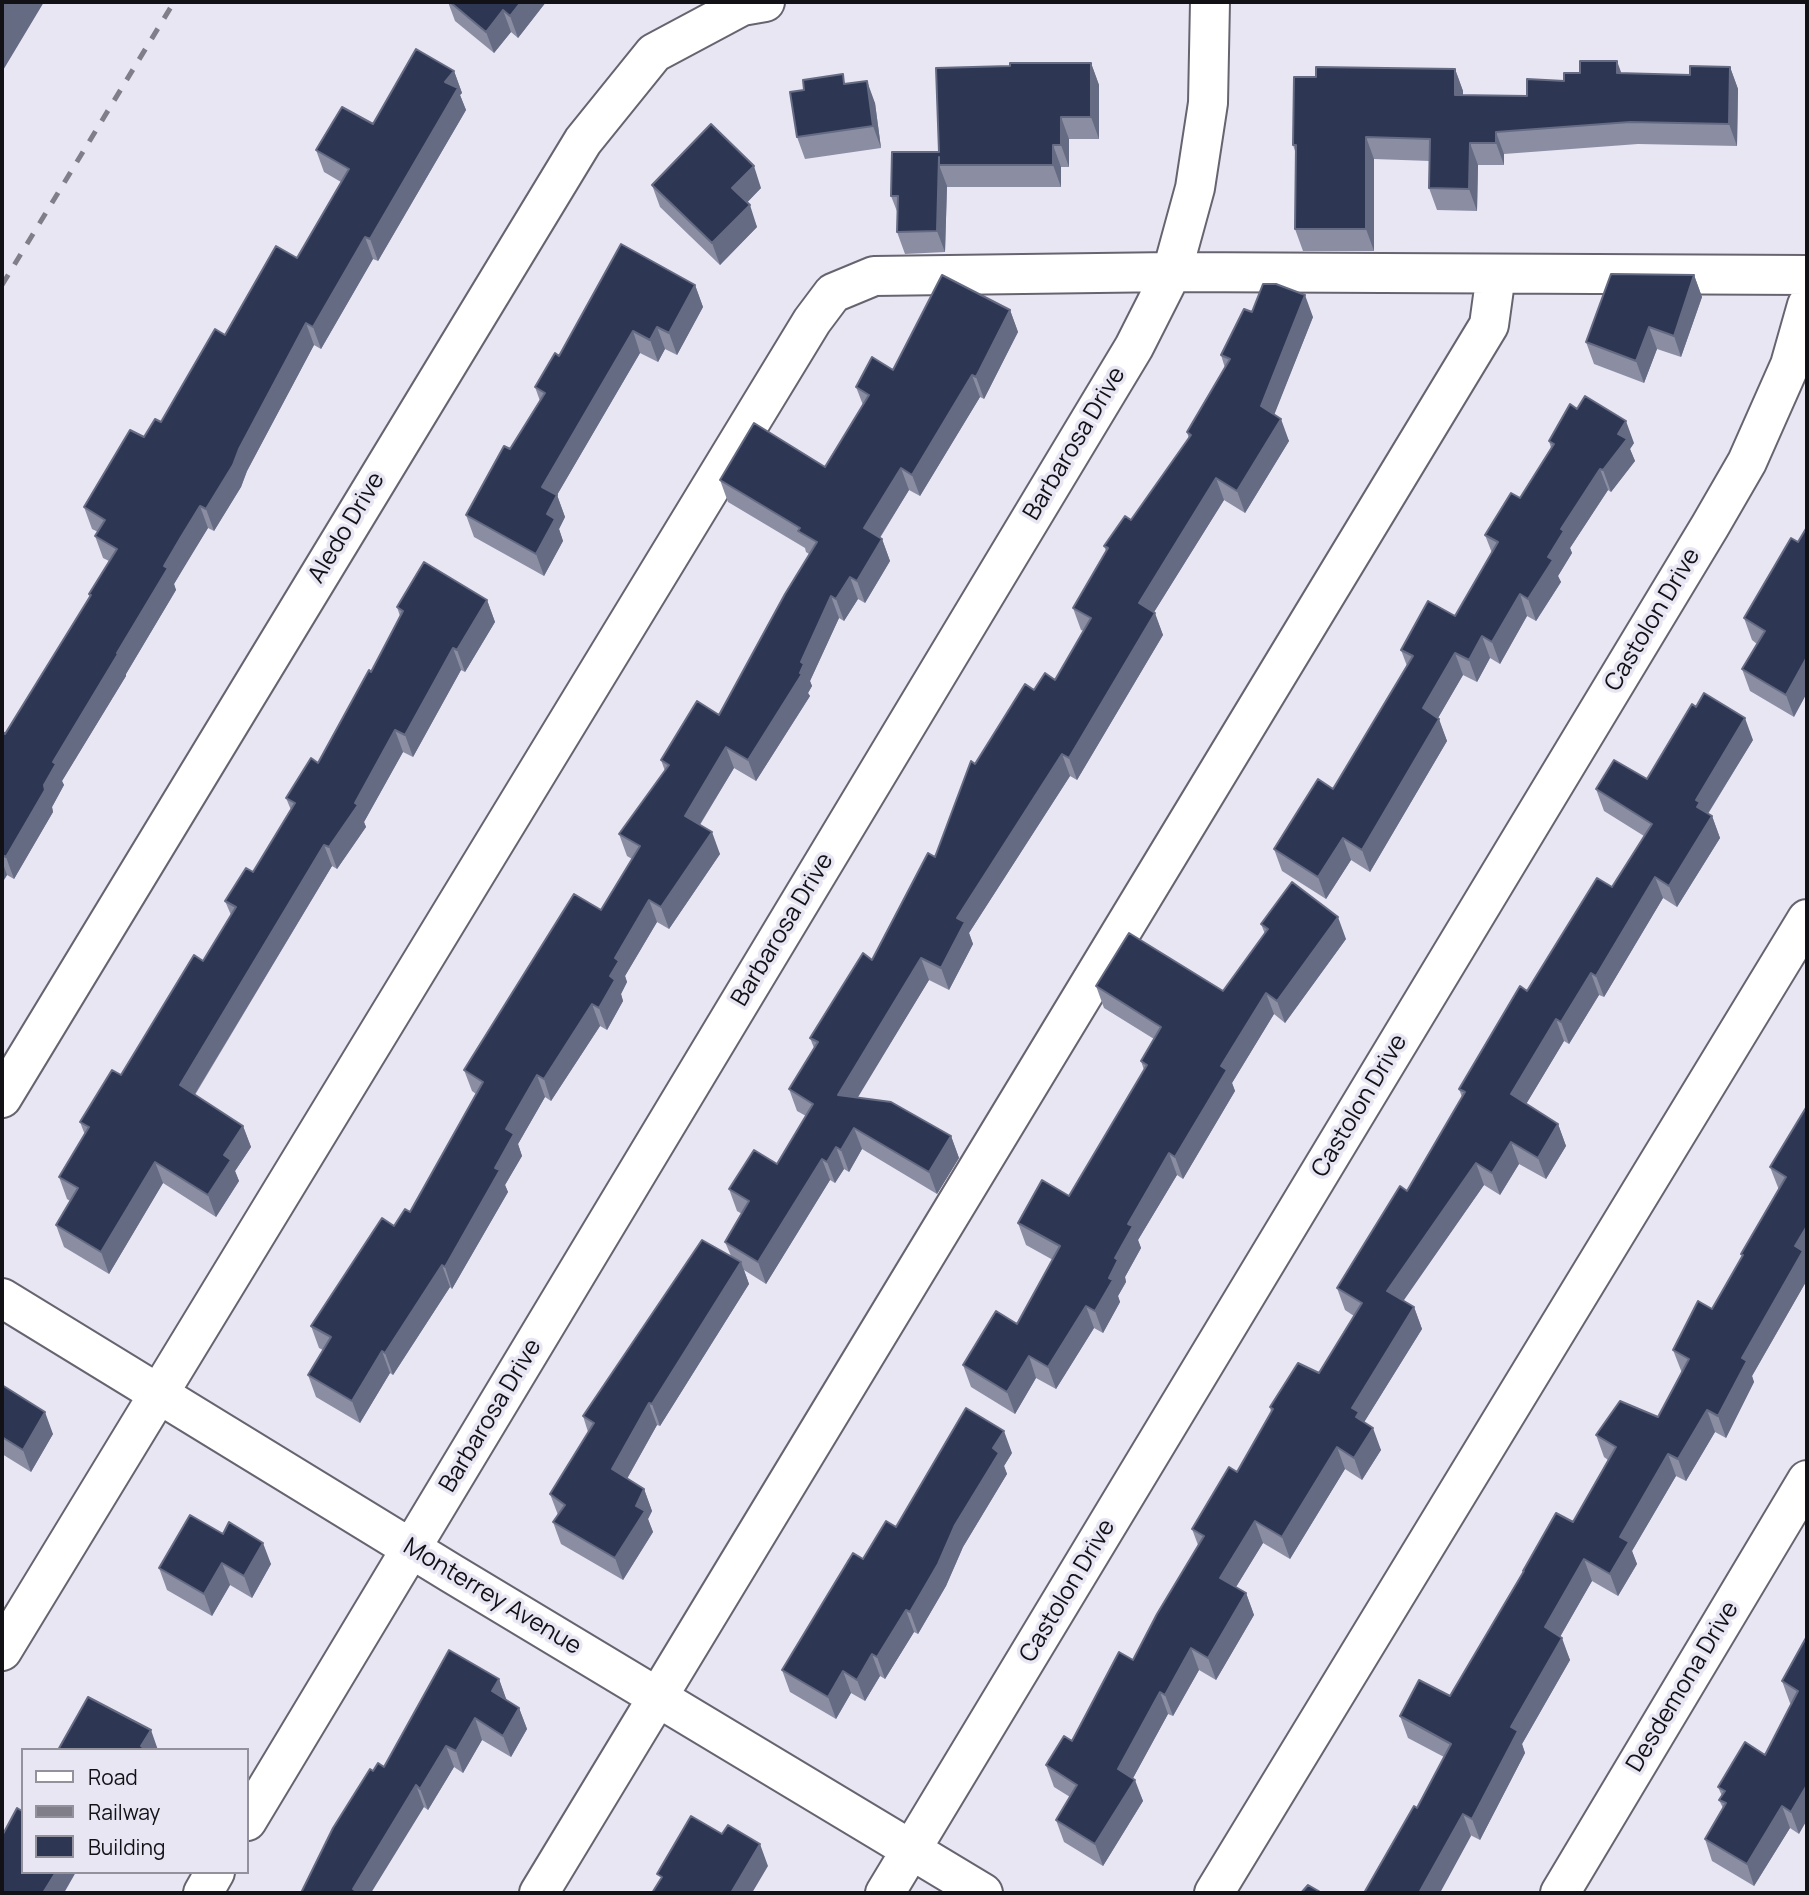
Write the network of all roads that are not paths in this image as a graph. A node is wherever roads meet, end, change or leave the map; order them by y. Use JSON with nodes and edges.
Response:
{"nodes":[{"id":1,"x":1210,"y":2,"type":"edge"},
{"id":2,"x":754,"y":4,"type":"edge"},
{"id":3,"x":1172,"y":272,"type":"junction"},
{"id":4,"x":1496,"y":274,"type":"junction"},
{"id":5,"x":1807,"y":275,"type":"edge"},
{"id":6,"x":1807,"y":305,"type":"edge"},
{"id":7,"x":1807,"y":919,"type":"edge"},
{"id":8,"x":2,"y":1098,"type":"edge"},
{"id":9,"x":2,"y":1298,"type":"edge"},
{"id":10,"x":158,"y":1393,"type":"junction"},
{"id":11,"x":1807,"y":1480,"type":"edge"},
{"id":12,"x":412,"y":1549,"type":"junction"},
{"id":13,"x":2,"y":1651,"type":"edge"},
{"id":14,"x":657,"y":1697,"type":"junction"},
{"id":15,"x":248,"y":1819,"type":"edge"},
{"id":16,"x":912,"y":1850,"type":"junction"},
{"id":17,"x":214,"y":1874,"type":"edge"},
{"id":18,"x":203,"y":1893,"type":"edge"},
{"id":19,"x":539,"y":1893,"type":"edge"},
{"id":20,"x":885,"y":1893,"type":"edge"},
{"id":21,"x":983,"y":1893,"type":"edge"},
{"id":22,"x":1214,"y":1893,"type":"edge"},
{"id":23,"x":1560,"y":1893,"type":"edge"}],
"edges":[{"from":1,"to":3,"type":"street","name":"Barbarosa Drive"},
{"from":2,"to":8,"type":"street","name":"Aledo Drive"},
{"from":3,"to":4,"type":"street"},
{"from":3,"to":10,"type":"street"},
{"from":3,"to":12,"type":"street","name":"Barbarosa Drive"},
{"from":4,"to":5,"type":"street"},
{"from":4,"to":14,"type":"street"},
{"from":6,"to":16,"type":"street","name":"Castolon Drive"},
{"from":7,"to":22,"type":"street"},
{"from":9,"to":10,"type":"street","name":"Monterrey Avenue"},
{"from":10,"to":12,"type":"street","name":"Monterrey Avenue"},
{"from":10,"to":13,"type":"street"},
{"from":11,"to":23,"type":"street","name":"Desdemona Drive"},
{"from":12,"to":14,"type":"street","name":"Monterrey Avenue"},
{"from":12,"to":15,"type":"street","name":"Barbarosa Drive"},
{"from":14,"to":16,"type":"street","name":"Monterrey Avenue"},
{"from":14,"to":19,"type":"street"},
{"from":16,"to":20,"type":"street","name":"Castolon Drive"},
{"from":16,"to":21,"type":"street","name":"Monterrey Avenue"},
{"from":17,"to":18,"type":"street"}]}
